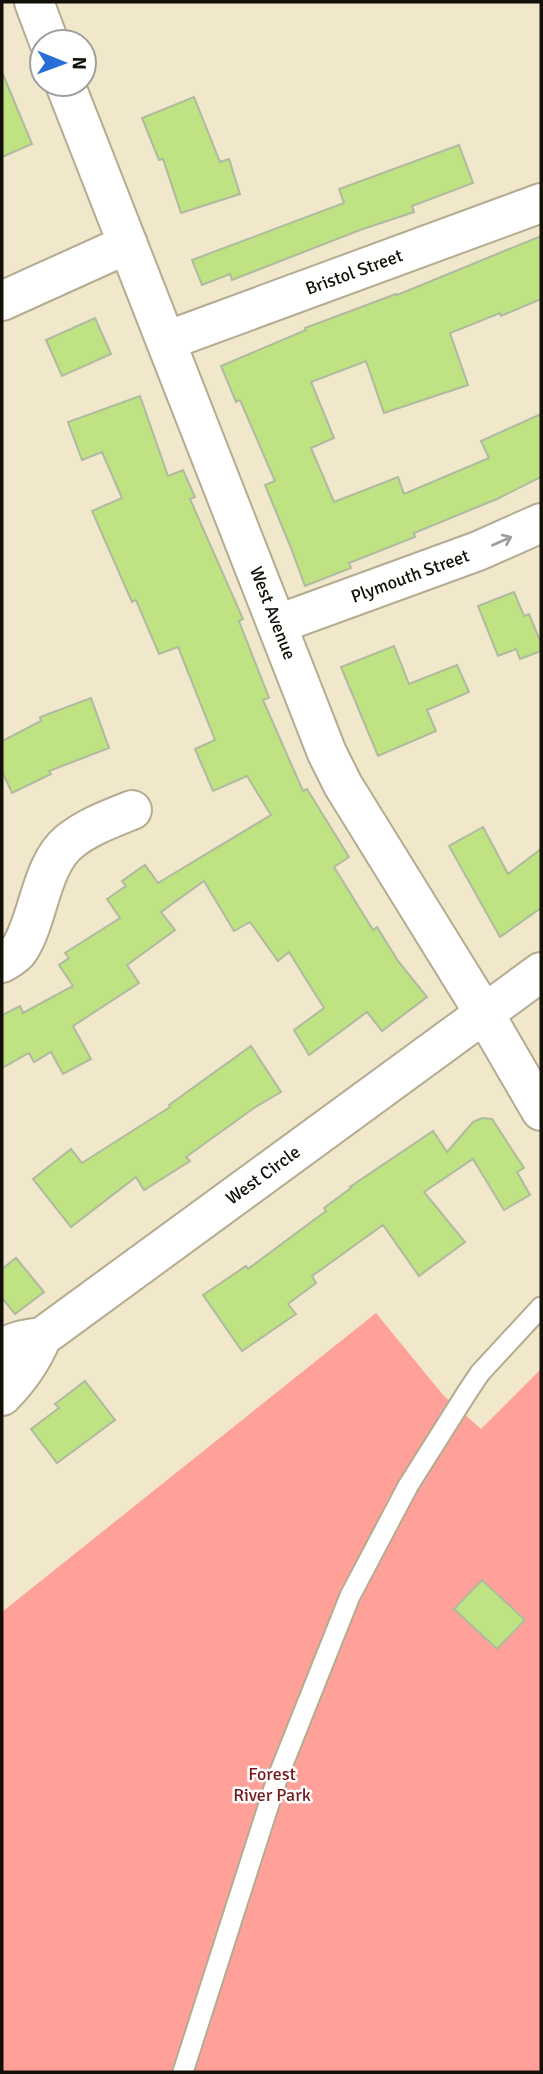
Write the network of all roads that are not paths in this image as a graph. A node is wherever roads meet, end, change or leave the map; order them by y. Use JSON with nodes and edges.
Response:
{"nodes":[{"id":1,"x":34,"y":2,"type":"edge"},
{"id":2,"x":44,"y":28,"type":"edge"},
{"id":3,"x":71,"y":98,"type":"edge"},
{"id":4,"x":541,"y":203,"type":"edge"},
{"id":5,"x":128,"y":244,"type":"junction"},
{"id":6,"x":2,"y":301,"type":"edge"},
{"id":7,"x":166,"y":341,"type":"junction"},
{"id":8,"x":541,"y":523,"type":"edge"},
{"id":9,"x":278,"y":624,"type":"junction"},
{"id":10,"x":132,"y":810,"type":"dead end"},
{"id":11,"x":2,"y":963,"type":"edge"},
{"id":12,"x":541,"y":972,"type":"edge"},
{"id":13,"x":484,"y":1013,"type":"junction"},
{"id":14,"x":541,"y":1111,"type":"edge"},
{"id":15,"x":541,"y":1307,"type":"edge"},
{"id":16,"x":42,"y":1337,"type":"junction"},
{"id":17,"x":2,"y":1350,"type":"edge"},
{"id":18,"x":2,"y":1396,"type":"edge"},
{"id":19,"x":183,"y":2072,"type":"edge"}],
"edges":[{"from":1,"to":2,"type":"street"},
{"from":3,"to":5,"type":"street","name":"West Avenue"},
{"from":4,"to":7,"type":"street","name":"Bristol Street"},
{"from":5,"to":6,"type":"street"},
{"from":5,"to":7,"type":"street","name":"West Avenue"},
{"from":7,"to":9,"type":"street","name":"West Avenue"},
{"from":9,"to":8,"type":"street","name":"Plymouth Street","one_way":true},
{"from":9,"to":13,"type":"street","name":"West Avenue"},
{"from":10,"to":11,"type":"street"},
{"from":12,"to":13,"type":"street","name":"West Circle"},
{"from":13,"to":14,"type":"street","name":"West Avenue"},
{"from":13,"to":16,"type":"street","name":"West Circle"},
{"from":15,"to":19,"type":"lane"},
{"from":16,"to":17,"type":"street","name":"West Circle"},
{"from":16,"to":18,"type":"street","name":"West Circle"}]}
